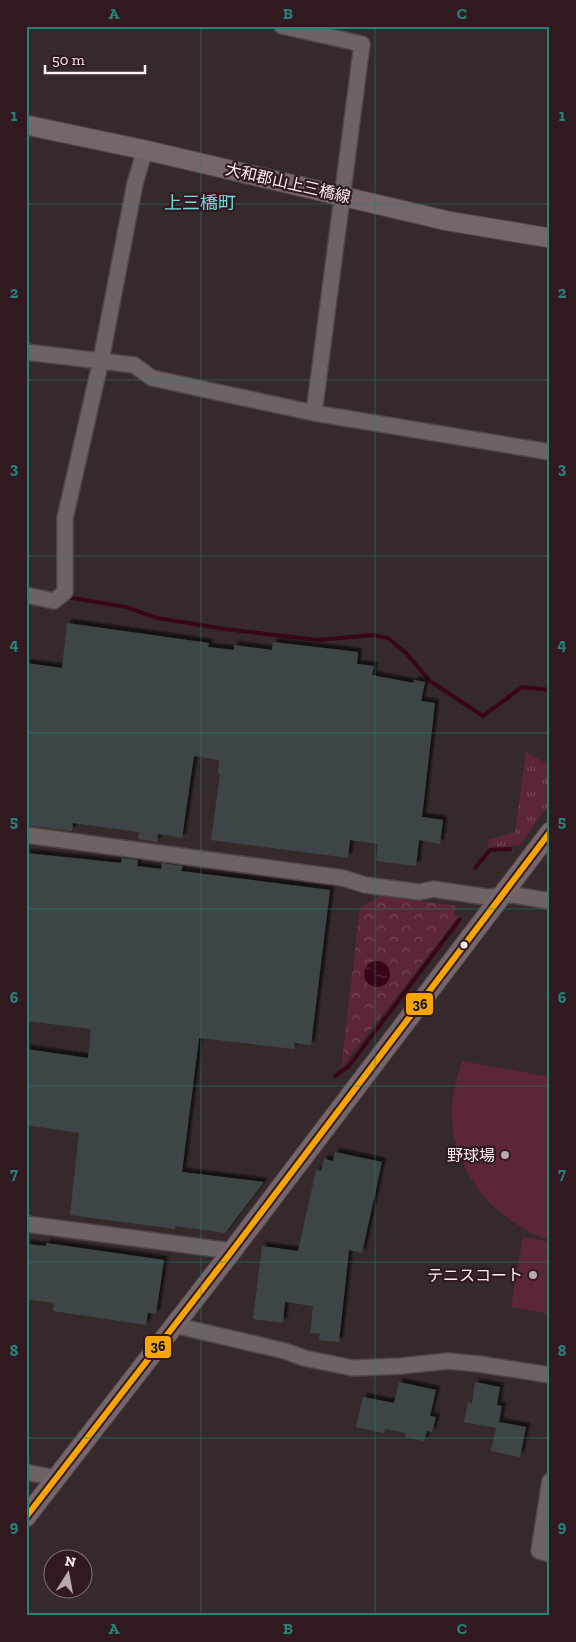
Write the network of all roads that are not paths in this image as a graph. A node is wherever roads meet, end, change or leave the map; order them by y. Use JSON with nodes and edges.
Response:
{"nodes":[{"id":1,"x":282,"y":26,"type":"edge"},
{"id":2,"x":26,"y":125,"type":"edge"},
{"id":3,"x":145,"y":150,"type":"junction"},
{"id":4,"x":344,"y":196,"type":"junction"},
{"id":5,"x":550,"y":238,"type":"edge"},
{"id":6,"x":26,"y":352,"type":"edge"},
{"id":7,"x":101,"y":360,"type":"junction"},
{"id":8,"x":314,"y":413,"type":"junction"},
{"id":9,"x":550,"y":452,"type":"edge"},
{"id":10,"x":26,"y":595,"type":"edge"},
{"id":11,"x":550,"y":832,"type":"edge"},
{"id":12,"x":26,"y":835,"type":"edge"},
{"id":13,"x":500,"y":896,"type":"junction"},
{"id":14,"x":550,"y":901,"type":"edge"},
{"id":15,"x":26,"y":1224,"type":"edge"},
{"id":16,"x":232,"y":1251,"type":"junction"},
{"id":17,"x":174,"y":1325,"type":"junction"},
{"id":18,"x":550,"y":1376,"type":"edge"},
{"id":19,"x":26,"y":1472,"type":"edge"},
{"id":20,"x":55,"y":1478,"type":"junction"},
{"id":21,"x":550,"y":1481,"type":"edge"},
{"id":22,"x":26,"y":1517,"type":"edge"},
{"id":23,"x":550,"y":1554,"type":"edge"}],
"edges":[{"from":1,"to":4,"type":"street"},
{"from":2,"to":3,"type":"main road","name":"大和郡山上三橋線"},
{"from":3,"to":4,"type":"main road","name":"大和郡山上三橋線"},
{"from":3,"to":7,"type":"street"},
{"from":4,"to":5,"type":"main road","name":"大和郡山上三橋線"},
{"from":4,"to":8,"type":"street"},
{"from":6,"to":7,"type":"street"},
{"from":7,"to":8,"type":"street"},
{"from":7,"to":10,"type":"street"},
{"from":8,"to":9,"type":"street"},
{"from":11,"to":13,"type":"main road"},
{"from":12,"to":13,"type":"street"},
{"from":13,"to":14,"type":"street"},
{"from":13,"to":16,"type":"main road"},
{"from":15,"to":16,"type":"street"},
{"from":16,"to":17,"type":"main road"},
{"from":17,"to":18,"type":"street"},
{"from":17,"to":20,"type":"main road"},
{"from":19,"to":20,"type":"street"},
{"from":20,"to":22,"type":"main road"},
{"from":21,"to":23,"type":"street"}]}
